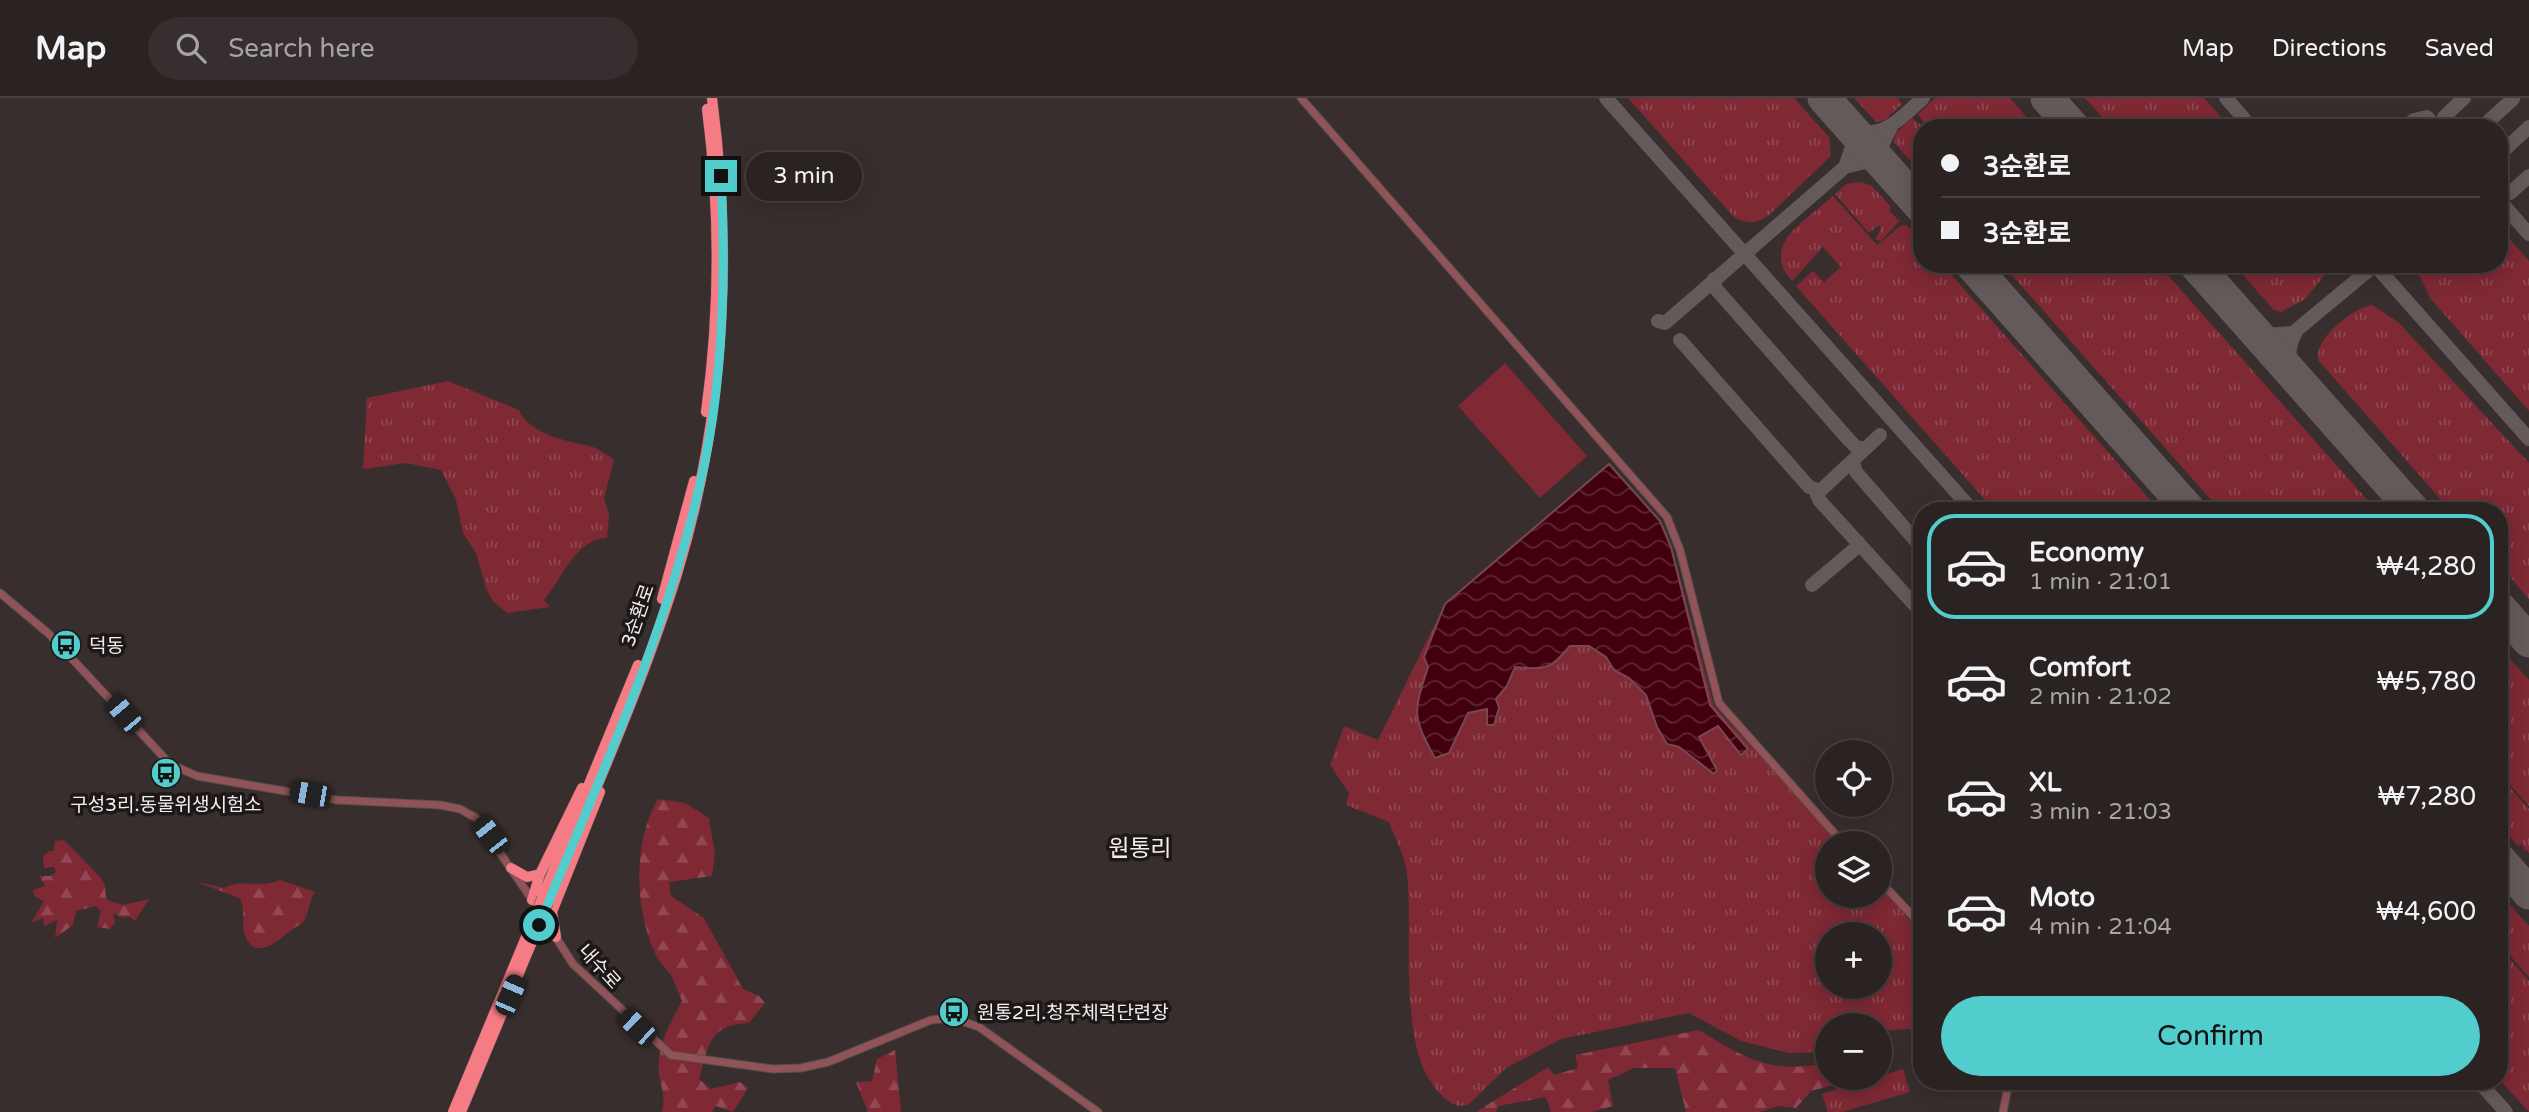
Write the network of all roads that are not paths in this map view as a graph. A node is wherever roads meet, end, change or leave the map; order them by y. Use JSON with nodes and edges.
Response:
{"nodes":[{"id":1,"x":706,"y":98,"type":"edge"},
{"id":2,"x":712,"y":98,"type":"edge"},
{"id":3,"x":1301,"y":98,"type":"edge"},
{"id":4,"x":0,"y":593,"type":"edge"},
{"id":5,"x":620,"y":722,"type":"junction"},
{"id":6,"x":1832,"y":831,"type":"edge"},
{"id":7,"x":511,"y":869,"type":"junction"},
{"id":8,"x":540,"y":874,"type":"junction"},
{"id":9,"x":1892,"y":894,"type":"edge"},
{"id":10,"x":540,"y":908,"type":"junction"},
{"id":11,"x":1913,"y":916,"type":"edge"},
{"id":12,"x":556,"y":937,"type":"joint"},
{"id":13,"x":2007,"y":1090,"type":"edge"},
{"id":14,"x":453,"y":1112,"type":"edge"},
{"id":15,"x":461,"y":1112,"type":"edge"},
{"id":16,"x":1098,"y":1112,"type":"edge"},
{"id":17,"x":2003,"y":1112,"type":"edge"}],
"edges":[{"from":1,"to":5,"type":"highway","name":"3순환로"},
{"from":2,"to":5,"type":"highway","name":"3순환로"},
{"from":3,"to":6,"type":"street"},
{"from":4,"to":7,"type":"street"},
{"from":5,"to":8,"type":"highway"},
{"from":5,"to":10,"type":"highway","name":"3순환로"},
{"from":7,"to":8,"type":"highway"},
{"from":7,"to":10,"type":"street"},
{"from":8,"to":10,"type":"highway"},
{"from":9,"to":11,"type":"street"},
{"from":10,"to":12,"type":"highway"},
{"from":10,"to":14,"type":"highway","name":"3순환로"},
{"from":10,"to":15,"type":"highway","name":"3순환로"},
{"from":12,"to":16,"type":"street","name":"내수로"},
{"from":13,"to":17,"type":"street"}]}
